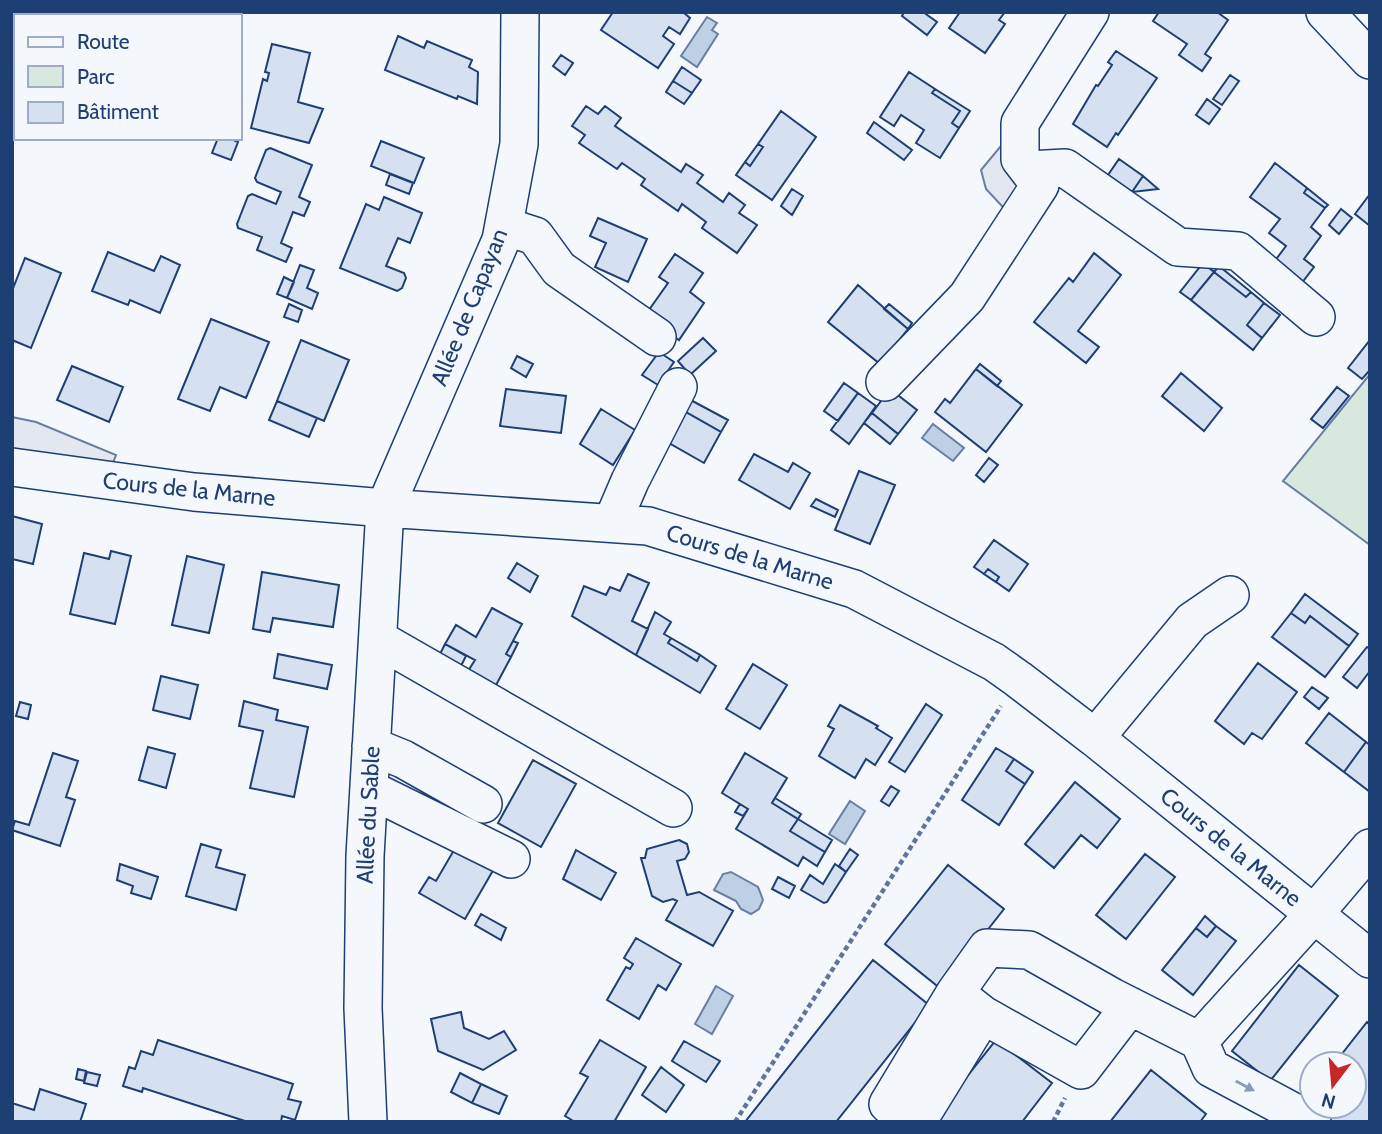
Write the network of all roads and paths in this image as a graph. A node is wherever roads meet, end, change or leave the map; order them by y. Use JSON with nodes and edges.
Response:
{"nodes":[{"id":1,"x":520,"y":12,"type":"edge"},
{"id":2,"x":1090,"y":12,"type":"edge"},
{"id":3,"x":1325,"y":12,"type":"edge"},
{"id":4,"x":1370,"y":60,"type":"edge"},
{"id":5,"x":1029,"y":170,"type":"junction"},
{"id":6,"x":504,"y":226,"type":"junction"},
{"id":7,"x":1316,"y":317,"type":"dead end"},
{"id":8,"x":657,"y":337,"type":"dead end"},
{"id":9,"x":898,"y":383,"type":"dead end"},
{"id":10,"x":678,"y":387,"type":"dead end"},
{"id":11,"x":12,"y":467,"type":"edge"},
{"id":12,"x":385,"y":509,"type":"junction"},
{"id":13,"x":612,"y":523,"type":"junction"},
{"id":14,"x":1230,"y":595,"type":"dead end"},
{"id":15,"x":377,"y":651,"type":"junction"},
{"id":16,"x":1018,"y":679,"type":"junction"},
{"id":17,"x":1095,"y":738,"type":"junction"},
{"id":18,"x":371,"y":746,"type":"junction"},
{"id":19,"x":369,"y":789,"type":"junction"},
{"id":20,"x":611,"y":796,"type":"dead end"},
{"id":21,"x":483,"y":804,"type":"dead end"},
{"id":22,"x":673,"y":808,"type":"dead end"},
{"id":23,"x":1370,"y":848,"type":"edge"},
{"id":24,"x":511,"y":859,"type":"dead end"},
{"id":25,"x":1314,"y":914,"type":"junction"},
{"id":26,"x":1370,"y":959,"type":"edge"},
{"id":27,"x":969,"y":1004,"type":"junction"},
{"id":28,"x":1130,"y":1006,"type":"junction"},
{"id":29,"x":1199,"y":1041,"type":"junction"},
{"id":30,"x":368,"y":1122,"type":"edge"},
{"id":31,"x":735,"y":1122,"type":"edge"},
{"id":32,"x":908,"y":1122,"type":"edge"},
{"id":33,"x":917,"y":1122,"type":"edge"},
{"id":34,"x":1312,"y":1122,"type":"edge"}],
"edges":[{"from":1,"to":6,"type":"street","name":"Allée de Capayan"},
{"from":2,"to":5,"type":"street"},
{"from":3,"to":4,"type":"street"},
{"from":5,"to":7,"type":"street"},
{"from":5,"to":9,"type":"street"},
{"from":6,"to":8,"type":"street"},
{"from":6,"to":12,"type":"street","name":"Allée de Capayan"},
{"from":10,"to":13,"type":"street"},
{"from":11,"to":12,"type":"street","name":"Cours de la Marne"},
{"from":12,"to":13,"type":"street","name":"Cours de la Marne"},
{"from":12,"to":15,"type":"street","name":"Allée du Sable"},
{"from":13,"to":16,"type":"street","name":"Cours de la Marne"},
{"from":14,"to":17,"type":"street"},
{"from":15,"to":18,"type":"street","name":"Allée du Sable"},
{"from":15,"to":20,"type":"street"},
{"from":15,"to":22,"type":"street"},
{"from":16,"to":17,"type":"street","name":"Cours de la Marne"},
{"from":16,"to":31,"type":"path"},
{"from":17,"to":25,"type":"street","name":"Cours de la Marne"},
{"from":18,"to":19,"type":"street","name":"Allée du Sable"},
{"from":18,"to":21,"type":"street"},
{"from":19,"to":24,"type":"street"},
{"from":19,"to":30,"type":"street","name":"Allée du Sable"},
{"from":23,"to":25,"type":"street"},
{"from":25,"to":26,"type":"street","name":"Cours de la Marne"},
{"from":25,"to":29,"type":"street"},
{"from":27,"to":28,"type":"street"},
{"from":27,"to":28,"type":"street"},
{"from":27,"to":32,"type":"street"},
{"from":27,"to":33,"type":"street"},
{"from":28,"to":29,"type":"street"},
{"from":29,"to":34,"type":"street","one_way":true}]}
